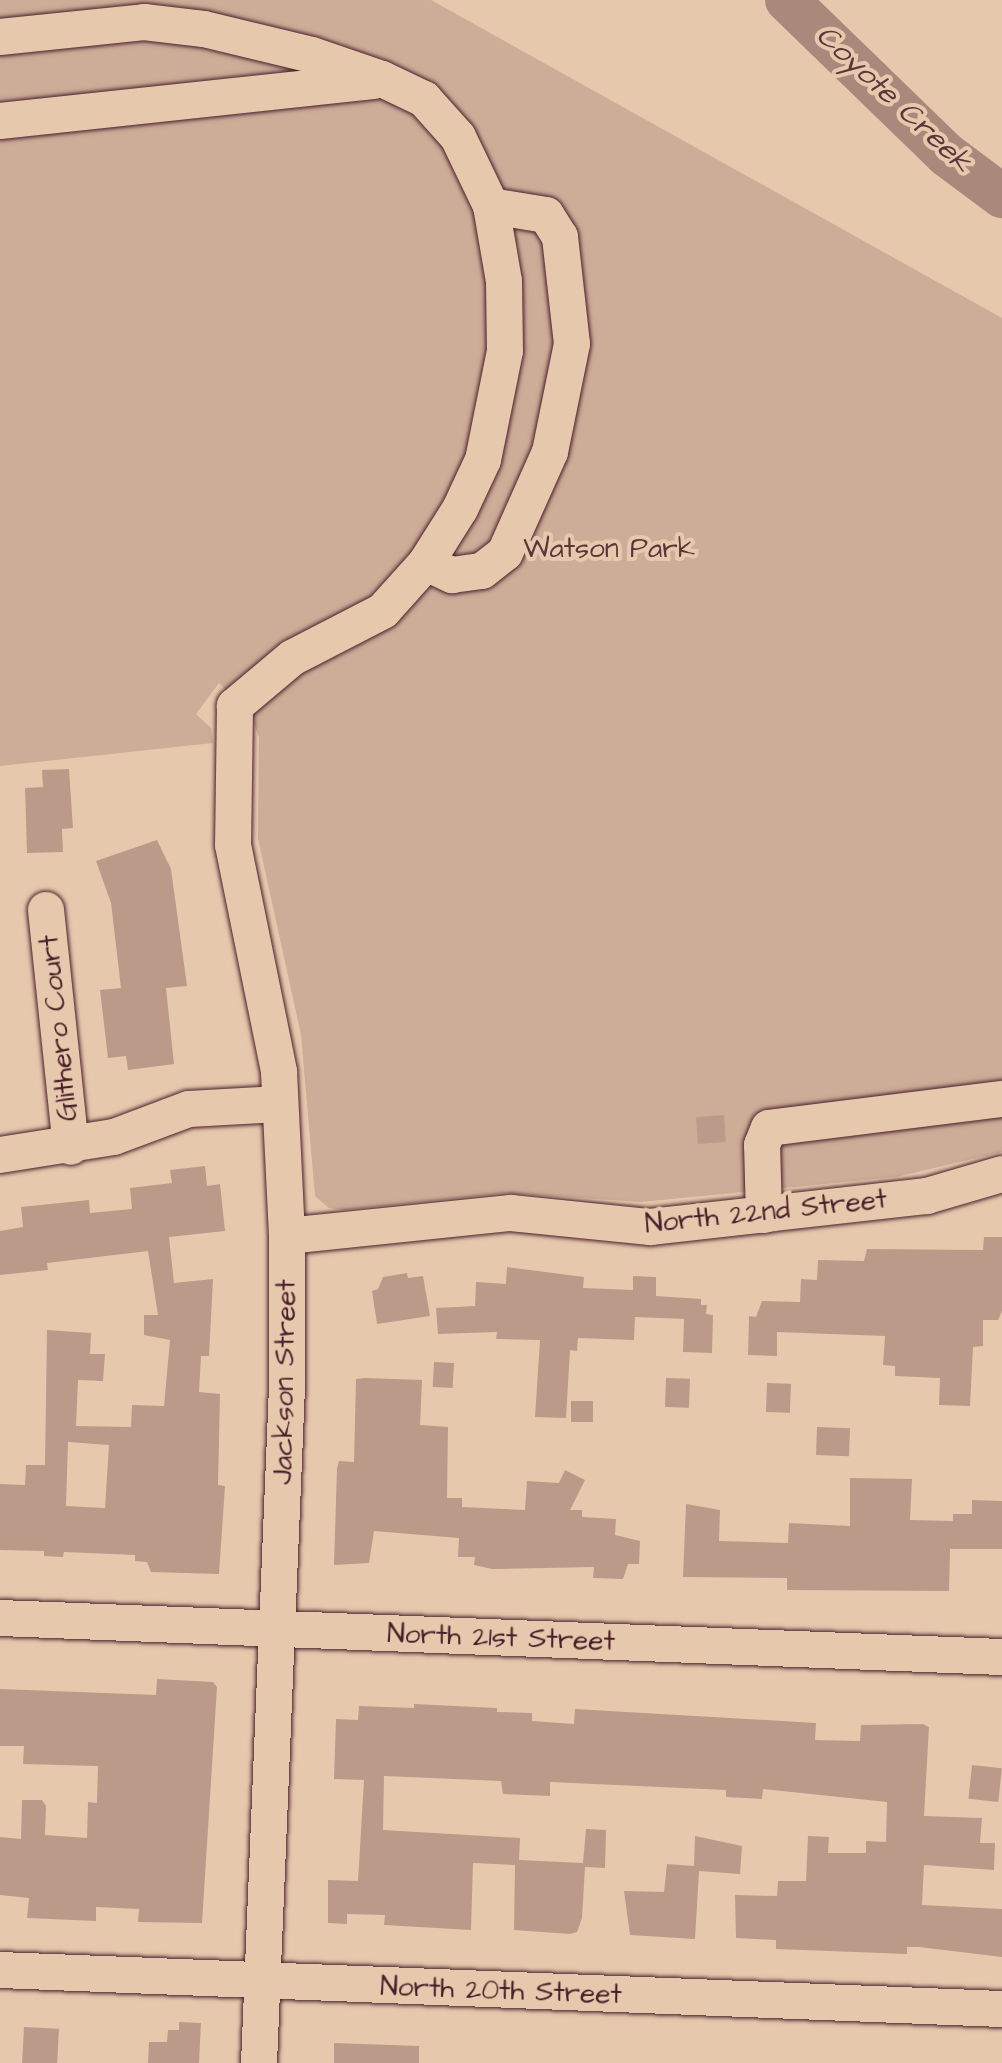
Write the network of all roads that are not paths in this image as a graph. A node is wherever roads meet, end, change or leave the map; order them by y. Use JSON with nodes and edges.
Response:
{"nodes":[{"id":1,"x":0,"y":37,"type":"edge"},
{"id":2,"x":382,"y":79,"type":"junction"},
{"id":3,"x":0,"y":121,"type":"edge"},
{"id":4,"x":491,"y":206,"type":"junction"},
{"id":5,"x":426,"y":563,"type":"junction"},
{"id":6,"x":46,"y":910,"type":"dead end"},
{"id":7,"x":1002,"y":1099,"type":"edge"},
{"id":8,"x":279,"y":1104,"type":"junction"},
{"id":9,"x":71,"y":1147,"type":"junction"},
{"id":10,"x":0,"y":1155,"type":"edge"},
{"id":11,"x":1002,"y":1174,"type":"edge"},
{"id":12,"x":764,"y":1215,"type":"junction"},
{"id":13,"x":287,"y":1236,"type":"junction"},
{"id":14,"x":0,"y":1618,"type":"edge"},
{"id":15,"x":276,"y":1630,"type":"junction"},
{"id":16,"x":1002,"y":1657,"type":"edge"},
{"id":17,"x":0,"y":1970,"type":"edge"},
{"id":18,"x":262,"y":1982,"type":"junction"},
{"id":19,"x":1002,"y":2009,"type":"edge"},
{"id":20,"x":259,"y":2063,"type":"edge"}],
"edges":[{"from":1,"to":2,"type":"street"},
{"from":2,"to":3,"type":"street"},
{"from":2,"to":4,"type":"street"},
{"from":4,"to":5,"type":"street"},
{"from":4,"to":5,"type":"street"},
{"from":5,"to":8,"type":"street","name":"Jackson Street"},
{"from":6,"to":9,"type":"street","name":"Glithero Court"},
{"from":7,"to":12,"type":"street"},
{"from":8,"to":9,"type":"street"},
{"from":8,"to":13,"type":"street","name":"Jackson Street"},
{"from":9,"to":10,"type":"street"},
{"from":11,"to":12,"type":"street","name":"North 22nd Street"},
{"from":12,"to":13,"type":"street","name":"North 22nd Street"},
{"from":13,"to":15,"type":"street","name":"Jackson Street"},
{"from":14,"to":15,"type":"street","name":"North 21st Street"},
{"from":15,"to":16,"type":"street","name":"North 21st Street"},
{"from":15,"to":18,"type":"street","name":"Jackson Street"},
{"from":17,"to":18,"type":"street","name":"North 20th Street"},
{"from":18,"to":19,"type":"street","name":"North 20th Street"},
{"from":18,"to":20,"type":"street","name":"Jackson Street"}]}
